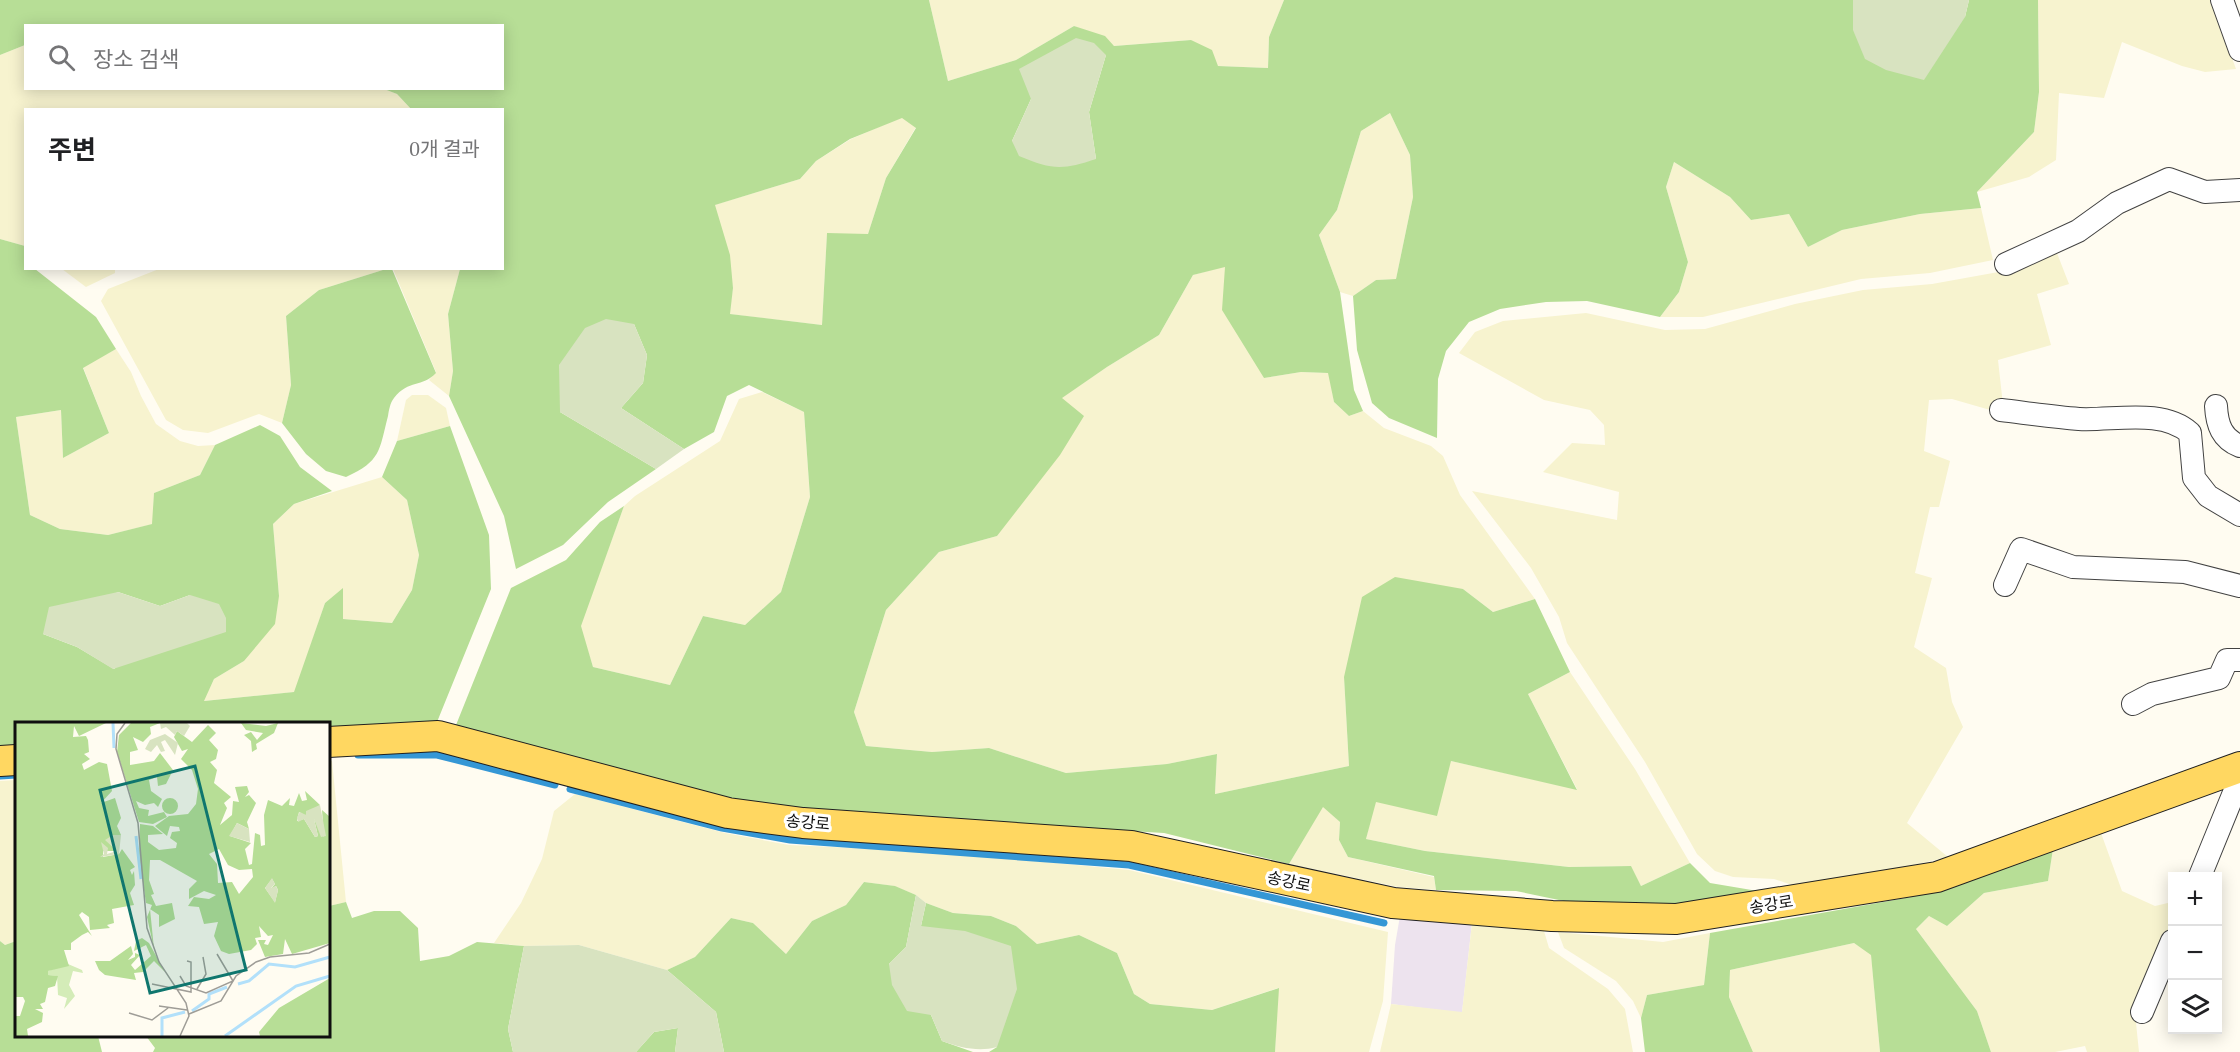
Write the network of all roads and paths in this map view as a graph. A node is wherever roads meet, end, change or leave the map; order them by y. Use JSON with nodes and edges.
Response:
{"nodes":[{"id":1,"x":2222,"y":0,"type":"edge"},
{"id":2,"x":2240,"y":50,"type":"edge"},
{"id":3,"x":2240,"y":190,"type":"edge"},
{"id":4,"x":2006,"y":264,"type":"dead end"},
{"id":5,"x":2216,"y":406,"type":"dead end"},
{"id":6,"x":2001,"y":410,"type":"dead end"},
{"id":7,"x":2240,"y":446,"type":"edge"},
{"id":8,"x":2240,"y":515,"type":"edge"},
{"id":9,"x":2006,"y":585,"type":"dead end"},
{"id":10,"x":2240,"y":586,"type":"edge"},
{"id":11,"x":2240,"y":660,"type":"edge"},
{"id":12,"x":2133,"y":704,"type":"dead end"},
{"id":13,"x":330,"y":742,"type":"edge"},
{"id":14,"x":15,"y":760,"type":"edge"},
{"id":15,"x":0,"y":761,"type":"edge"},
{"id":16,"x":2240,"y":767,"type":"edge"},
{"id":17,"x":2240,"y":778,"type":"edge"},
{"id":18,"x":2202,"y":872,"type":"edge"},
{"id":19,"x":2168,"y":950,"type":"edge"},
{"id":20,"x":2142,"y":1012,"type":"dead end"}],
"edges":[{"from":1,"to":2,"type":"street"},
{"from":3,"to":4,"type":"street"},
{"from":5,"to":7,"type":"street"},
{"from":6,"to":8,"type":"street"},
{"from":9,"to":10,"type":"street"},
{"from":11,"to":12,"type":"street"},
{"from":13,"to":16,"type":"main road","name":"송강로"},
{"from":14,"to":15,"type":"main road"},
{"from":17,"to":18,"type":"street"},
{"from":19,"to":20,"type":"street"}]}
